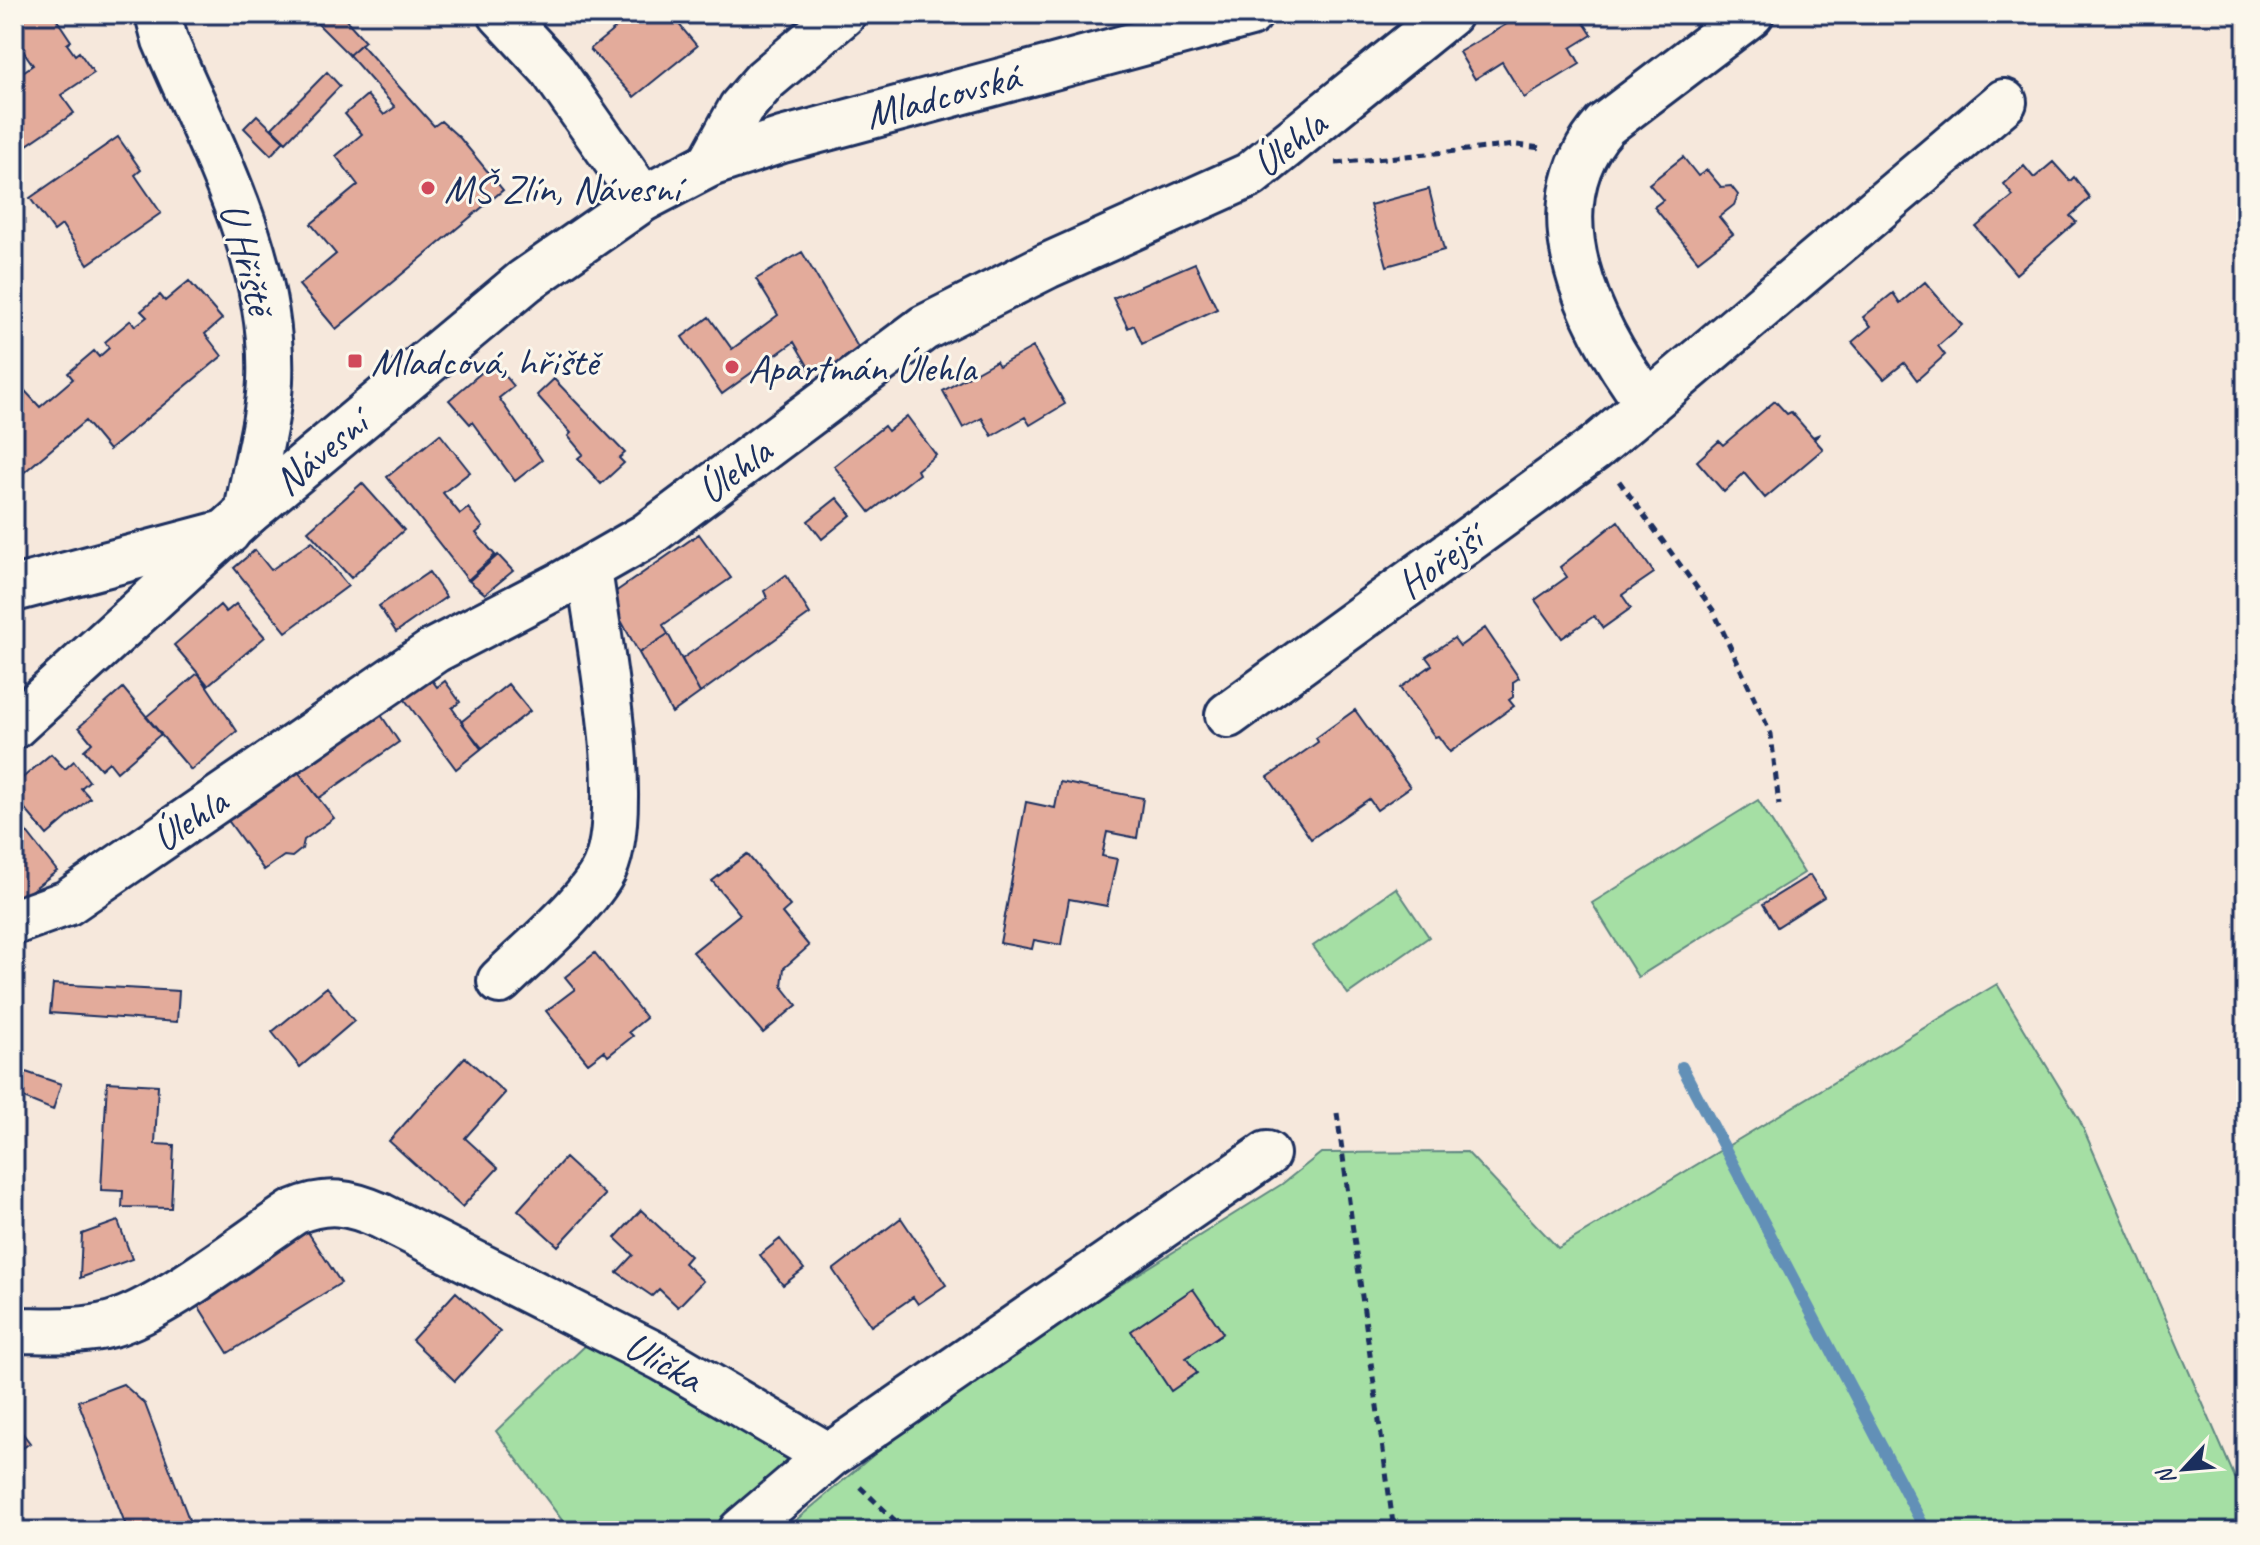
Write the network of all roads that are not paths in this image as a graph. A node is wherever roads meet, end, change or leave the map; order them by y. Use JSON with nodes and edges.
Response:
{"nodes":[{"id":1,"x":158,"y":14,"type":"edge"},
{"id":2,"x":501,"y":14,"type":"edge"},
{"id":3,"x":843,"y":14,"type":"edge"},
{"id":4,"x":1250,"y":14,"type":"edge"},
{"id":5,"x":1449,"y":14,"type":"edge"},
{"id":6,"x":1751,"y":14,"type":"edge"},
{"id":7,"x":2004,"y":102,"type":"dead end"},
{"id":8,"x":710,"y":164,"type":"junction"},
{"id":9,"x":643,"y":199,"type":"junction"},
{"id":10,"x":1648,"y":404,"type":"junction"},
{"id":11,"x":238,"y":522,"type":"junction"},
{"id":12,"x":589,"y":569,"type":"junction"},
{"id":13,"x":14,"y":589,"type":"edge"},
{"id":14,"x":1228,"y":715,"type":"dead end"},
{"id":15,"x":14,"y":726,"type":"edge"},
{"id":16,"x":14,"y":922,"type":"edge"},
{"id":17,"x":500,"y":981,"type":"dead end"},
{"id":18,"x":1267,"y":1154,"type":"dead end"},
{"id":19,"x":14,"y":1330,"type":"edge"},
{"id":20,"x":829,"y":1456,"type":"junction"},
{"id":21,"x":741,"y":1531,"type":"edge"}],
"edges":[{"from":1,"to":11,"type":"street","name":"U Hřiště"},
{"from":2,"to":9,"type":"street"},
{"from":3,"to":8,"type":"street"},
{"from":4,"to":8,"type":"street","name":"Mladcovská"},
{"from":5,"to":12,"type":"street","name":"Úlehla"},
{"from":6,"to":10,"type":"street"},
{"from":7,"to":10,"type":"street","name":"Hořejší"},
{"from":8,"to":9,"type":"street","name":"Mladcovská"},
{"from":9,"to":11,"type":"street","name":"Návesní"},
{"from":10,"to":14,"type":"street","name":"Hořejší"},
{"from":11,"to":13,"type":"street"},
{"from":11,"to":15,"type":"street","name":"Návesní"},
{"from":12,"to":16,"type":"street","name":"Úlehla"},
{"from":12,"to":17,"type":"street"},
{"from":18,"to":20,"type":"street"},
{"from":19,"to":20,"type":"street","name":"Ulička"},
{"from":20,"to":21,"type":"street"}]}
